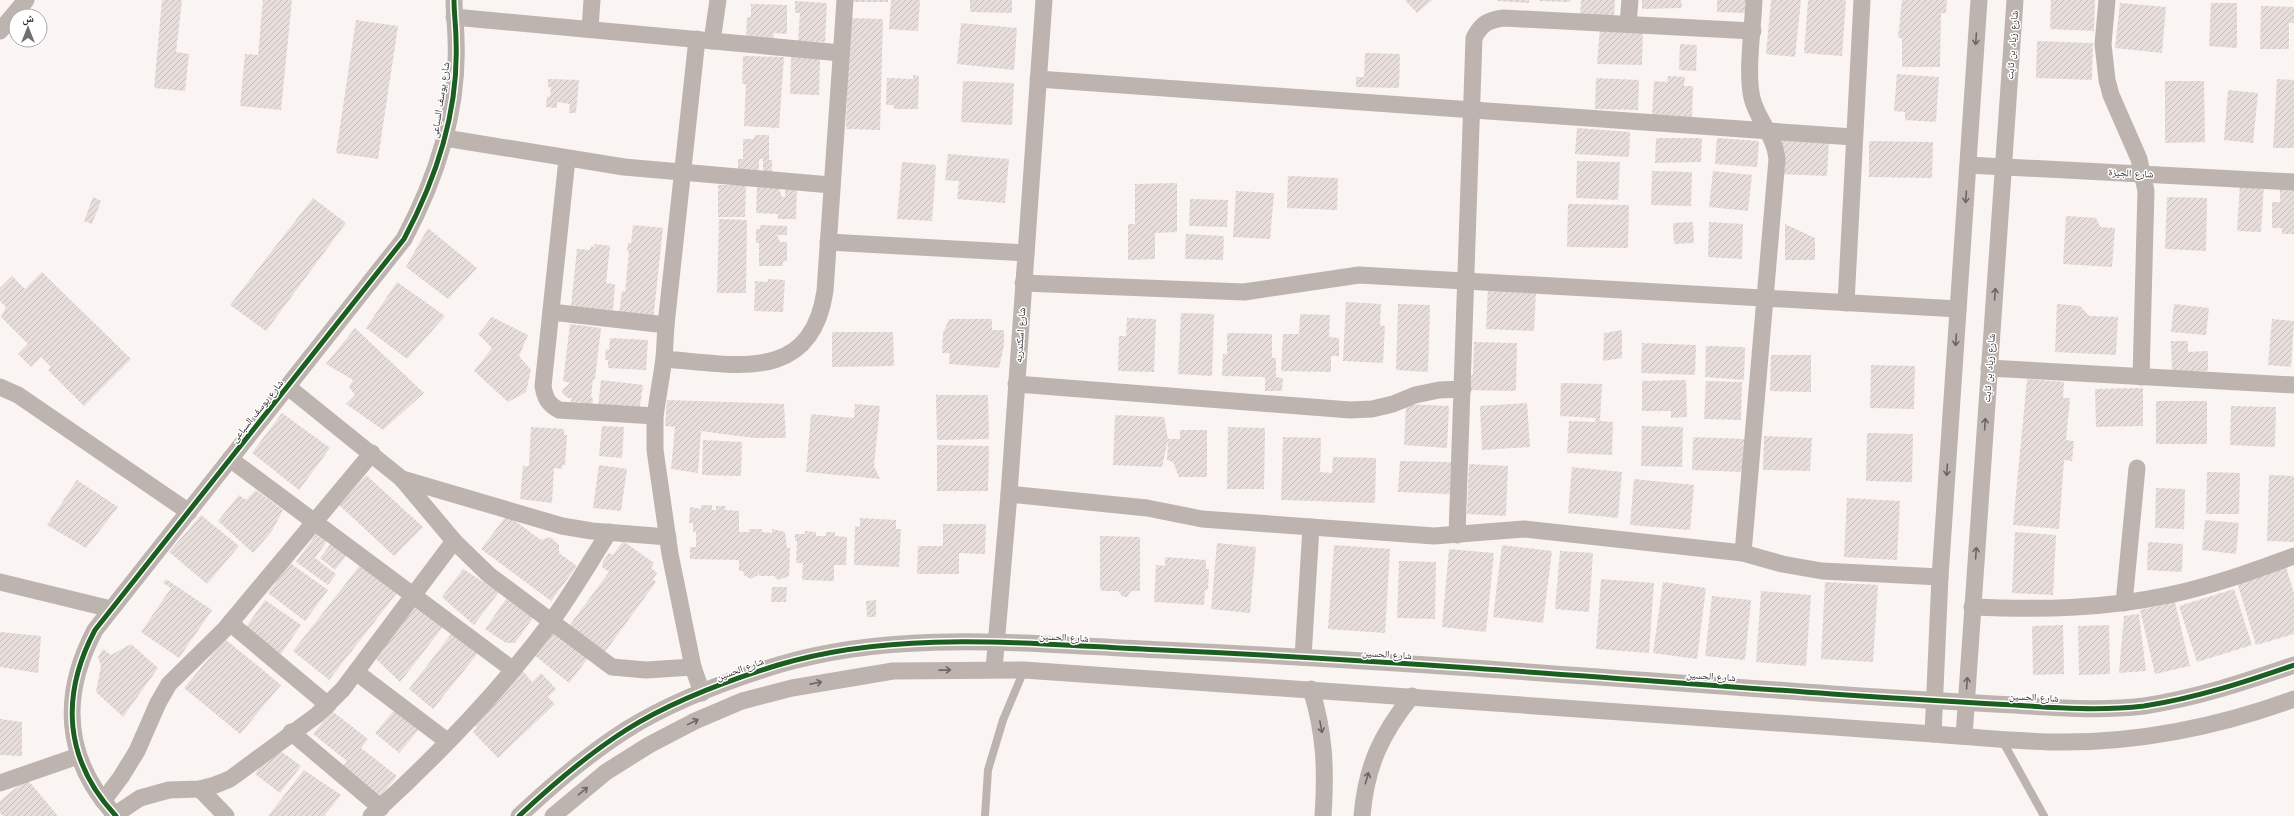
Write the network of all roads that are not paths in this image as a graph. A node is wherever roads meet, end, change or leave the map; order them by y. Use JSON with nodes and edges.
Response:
{"nodes":[{"id":1,"x":26,"y":0,"type":"edge"},
{"id":2,"x":454,"y":0,"type":"edge"},
{"id":3,"x":592,"y":0,"type":"edge"},
{"id":4,"x":718,"y":0,"type":"edge"},
{"id":5,"x":845,"y":0,"type":"edge"},
{"id":6,"x":1044,"y":0,"type":"edge"},
{"id":7,"x":1630,"y":0,"type":"edge"},
{"id":8,"x":1754,"y":0,"type":"edge"},
{"id":9,"x":1862,"y":0,"type":"edge"},
{"id":10,"x":1978,"y":0,"type":"edge"},
{"id":11,"x":2015,"y":0,"type":"edge"},
{"id":12,"x":2106,"y":0,"type":"edge"},
{"id":13,"x":454,"y":17,"type":"junction"},
{"id":14,"x":1628,"y":24,"type":"junction"},
{"id":15,"x":590,"y":29,"type":"junction"},
{"id":16,"x":0,"y":31,"type":"edge"},
{"id":17,"x":1753,"y":31,"type":"junction"},
{"id":18,"x":704,"y":40,"type":"junction"},
{"id":19,"x":841,"y":53,"type":"junction"},
{"id":20,"x":1038,"y":79,"type":"junction"},
{"id":21,"x":1471,"y":110,"type":"junction"},
{"id":22,"x":1769,"y":131,"type":"junction"},
{"id":23,"x":1853,"y":137,"type":"junction"},
{"id":24,"x":445,"y":138,"type":"junction"},
{"id":25,"x":567,"y":159,"type":"junction"},
{"id":26,"x":1968,"y":165,"type":"junction"},
{"id":27,"x":2004,"y":167,"type":"junction"},
{"id":28,"x":682,"y":173,"type":"junction"},
{"id":29,"x":2144,"y":173,"type":"junction"},
{"id":30,"x":2294,"y":182,"type":"edge"},
{"id":31,"x":831,"y":185,"type":"junction"},
{"id":32,"x":828,"y":242,"type":"junction"},
{"id":33,"x":1026,"y":253,"type":"junction"},
{"id":34,"x":1466,"y":282,"type":"junction"},
{"id":35,"x":1023,"y":283,"type":"junction"},
{"id":36,"x":1766,"y":299,"type":"junction"},
{"id":37,"x":1846,"y":304,"type":"junction"},
{"id":38,"x":1958,"y":309,"type":"junction"},
{"id":39,"x":551,"y":312,"type":"junction"},
{"id":40,"x":666,"y":325,"type":"junction"},
{"id":41,"x":664,"y":359,"type":"junction"},
{"id":42,"x":1990,"y":368,"type":"junction"},
{"id":43,"x":2141,"y":377,"type":"junction"},
{"id":44,"x":1016,"y":384,"type":"junction"},
{"id":45,"x":2294,"y":385,"type":"edge"},
{"id":46,"x":0,"y":387,"type":"edge"},
{"id":47,"x":288,"y":387,"type":"junction"},
{"id":48,"x":1463,"y":389,"type":"junction"},
{"id":49,"x":655,"y":416,"type":"junction"},
{"id":50,"x":372,"y":453,"type":"junction"},
{"id":51,"x":230,"y":459,"type":"junction"},
{"id":52,"x":2137,"y":468,"type":"dead end"},
{"id":53,"x":402,"y":479,"type":"junction"},
{"id":54,"x":1009,"y":494,"type":"junction"},
{"id":55,"x":189,"y":512,"type":"junction"},
{"id":56,"x":316,"y":521,"type":"junction"},
{"id":57,"x":1311,"y":527,"type":"junction"},
{"id":58,"x":609,"y":532,"type":"junction"},
{"id":59,"x":1457,"y":535,"type":"junction"},
{"id":60,"x":668,"y":538,"type":"junction"},
{"id":61,"x":454,"y":541,"type":"junction"},
{"id":62,"x":1743,"y":553,"type":"junction"},
{"id":63,"x":2294,"y":556,"type":"edge"},
{"id":64,"x":1940,"y":577,"type":"junction"},
{"id":65,"x":0,"y":582,"type":"edge"},
{"id":66,"x":413,"y":595,"type":"junction"},
{"id":67,"x":2124,"y":603,"type":"junction"},
{"id":68,"x":1972,"y":607,"type":"junction"},
{"id":69,"x":111,"y":609,"type":"junction"},
{"id":70,"x":551,"y":622,"type":"junction"},
{"id":71,"x":230,"y":623,"type":"junction"},
{"id":72,"x":996,"y":643,"type":"junction"},
{"id":73,"x":1304,"y":657,"type":"junction"},
{"id":74,"x":2294,"y":665,"type":"edge"},
{"id":75,"x":693,"y":667,"type":"junction"},
{"id":76,"x":512,"y":669,"type":"junction"},
{"id":77,"x":994,"y":669,"type":"junction"},
{"id":78,"x":1024,"y":670,"type":"junction"},
{"id":79,"x":356,"y":672,"type":"junction"},
{"id":80,"x":1311,"y":689,"type":"junction"},
{"id":81,"x":702,"y":693,"type":"junction"},
{"id":82,"x":1412,"y":696,"type":"junction"},
{"id":83,"x":2294,"y":699,"type":"edge"},
{"id":84,"x":1934,"y":701,"type":"junction"},
{"id":85,"x":1966,"y":703,"type":"junction"},
{"id":86,"x":328,"y":705,"type":"junction"},
{"id":87,"x":292,"y":732,"type":"junction"},
{"id":88,"x":1933,"y":734,"type":"junction"},
{"id":89,"x":1964,"y":736,"type":"junction"},
{"id":90,"x":2002,"y":740,"type":"junction"},
{"id":91,"x":447,"y":741,"type":"junction"},
{"id":92,"x":78,"y":756,"type":"junction"},
{"id":93,"x":0,"y":783,"type":"edge"},
{"id":94,"x":200,"y":789,"type":"junction"},
{"id":95,"x":546,"y":791,"type":"junction"},
{"id":96,"x":103,"y":801,"type":"junction"},
{"id":97,"x":376,"y":812,"type":"edge"},
{"id":98,"x":558,"y":812,"type":"edge"},
{"id":99,"x":115,"y":816,"type":"edge"},
{"id":100,"x":226,"y":816,"type":"edge"},
{"id":101,"x":519,"y":816,"type":"edge"},
{"id":102,"x":985,"y":816,"type":"edge"},
{"id":103,"x":1323,"y":816,"type":"edge"},
{"id":104,"x":1362,"y":816,"type":"edge"},
{"id":105,"x":2044,"y":816,"type":"edge"}],
"edges":[{"from":1,"to":16,"type":"street"},
{"from":2,"to":13,"type":"street","name":"شارع يوسف السباعى"},
{"from":3,"to":15,"type":"street"},
{"from":4,"to":18,"type":"street"},
{"from":5,"to":19,"type":"street"},
{"from":6,"to":20,"type":"street","name":"شارع اسكندريه"},
{"from":7,"to":14,"type":"street"},
{"from":8,"to":17,"type":"street"},
{"from":9,"to":23,"type":"street"},
{"from":10,"to":26,"type":"street","one_way":true},
{"from":11,"to":27,"type":"street","name":"شارع زياد بن ثابت"},
{"from":12,"to":29,"type":"street"},
{"from":13,"to":15,"type":"street"},
{"from":13,"to":24,"type":"street","name":"شارع يوسف السباعى"},
{"from":14,"to":17,"type":"street"},
{"from":14,"to":21,"type":"street"},
{"from":15,"to":18,"type":"street"},
{"from":17,"to":22,"type":"street"},
{"from":18,"to":19,"type":"street"},
{"from":18,"to":28,"type":"street"},
{"from":19,"to":31,"type":"street"},
{"from":20,"to":21,"type":"street"},
{"from":20,"to":33,"type":"street","name":"شارع اسكندريه"},
{"from":21,"to":22,"type":"street"},
{"from":21,"to":34,"type":"street"},
{"from":22,"to":23,"type":"street"},
{"from":22,"to":36,"type":"street"},
{"from":23,"to":37,"type":"street"},
{"from":24,"to":25,"type":"street"},
{"from":24,"to":47,"type":"street","name":"شارع يوسف السباعى"},
{"from":25,"to":28,"type":"street"},
{"from":25,"to":39,"type":"street"},
{"from":26,"to":27,"type":"street","name":"شارع الجيزة"},
{"from":26,"to":38,"type":"street","one_way":true},
{"from":27,"to":29,"type":"street","name":"شارع الجيزة"},
{"from":42,"to":27,"type":"street","name":"شارع زياد بن ثابت","one_way":true},
{"from":28,"to":31,"type":"street"},
{"from":28,"to":40,"type":"street"},
{"from":29,"to":30,"type":"street","name":"شارع الجيزة"},
{"from":29,"to":43,"type":"street"},
{"from":31,"to":32,"type":"street"},
{"from":32,"to":33,"type":"street"},
{"from":32,"to":41,"type":"street"},
{"from":33,"to":35,"type":"street","name":"شارع اسكندريه"},
{"from":34,"to":35,"type":"street"},
{"from":34,"to":36,"type":"street"},
{"from":34,"to":48,"type":"street"},
{"from":35,"to":44,"type":"street","name":"شارع اسكندريه"},
{"from":36,"to":37,"type":"street"},
{"from":36,"to":62,"type":"street"},
{"from":37,"to":38,"type":"street"},
{"from":38,"to":64,"type":"street","one_way":true},
{"from":39,"to":40,"type":"street"},
{"from":39,"to":49,"type":"street"},
{"from":40,"to":41,"type":"street"},
{"from":41,"to":49,"type":"street"},
{"from":42,"to":43,"type":"street"},
{"from":68,"to":42,"type":"street","name":"شارع زياد بن ثابت","one_way":true},
{"from":43,"to":45,"type":"street"},
{"from":44,"to":48,"type":"street"},
{"from":44,"to":54,"type":"street","name":"شارع اسكندريه"},
{"from":46,"to":55,"type":"street"},
{"from":47,"to":50,"type":"street"},
{"from":47,"to":51,"type":"street","name":"شارع يوسف السباعى"},
{"from":48,"to":59,"type":"street"},
{"from":49,"to":60,"type":"street"},
{"from":50,"to":53,"type":"street"},
{"from":50,"to":56,"type":"street"},
{"from":51,"to":55,"type":"street","name":"شارع يوسف السباعى"},
{"from":51,"to":56,"type":"street"},
{"from":52,"to":67,"type":"street"},
{"from":53,"to":58,"type":"street"},
{"from":53,"to":61,"type":"street"},
{"from":54,"to":57,"type":"street"},
{"from":54,"to":72,"type":"street","name":"شارع اسكندريه"},
{"from":55,"to":69,"type":"street","name":"شارع يوسف السباعى"},
{"from":56,"to":66,"type":"street"},
{"from":56,"to":71,"type":"street"},
{"from":57,"to":59,"type":"street"},
{"from":57,"to":73,"type":"street"},
{"from":58,"to":60,"type":"street"},
{"from":58,"to":70,"type":"street"},
{"from":59,"to":62,"type":"street"},
{"from":60,"to":75,"type":"street"},
{"from":61,"to":66,"type":"street"},
{"from":61,"to":70,"type":"street"},
{"from":62,"to":64,"type":"street"},
{"from":63,"to":67,"type":"street"},
{"from":64,"to":84,"type":"street"},
{"from":65,"to":69,"type":"street"},
{"from":66,"to":76,"type":"street"},
{"from":66,"to":79,"type":"street"},
{"from":67,"to":68,"type":"street"},
{"from":85,"to":68,"type":"street","name":"شارع زياد بن ثابت","one_way":true},
{"from":69,"to":92,"type":"street","name":"شارع يوسف السباعى"},
{"from":70,"to":75,"type":"street"},
{"from":70,"to":76,"type":"street"},
{"from":71,"to":86,"type":"street"},
{"from":71,"to":96,"type":"street"},
{"from":72,"to":73,"type":"street","name":"شارع الحسين"},
{"from":72,"to":77,"type":"street","name":"شارع اسكندريه"},
{"from":72,"to":81,"type":"street","name":"شارع الحسين"},
{"from":73,"to":84,"type":"street","name":"شارع الحسين"},
{"from":74,"to":85,"type":"street","name":"شارع الحسين"},
{"from":75,"to":81,"type":"street"},
{"from":76,"to":91,"type":"street"},
{"from":77,"to":78,"type":"street"},
{"from":98,"to":77,"type":"street","one_way":true},
{"from":78,"to":80,"type":"street"},
{"from":78,"to":102,"type":"lane"},
{"from":79,"to":86,"type":"street"},
{"from":79,"to":91,"type":"street"},
{"from":80,"to":82,"type":"street"},
{"from":80,"to":103,"type":"street","one_way":true},
{"from":81,"to":95,"type":"street","name":"شارع الحسين"},
{"from":82,"to":88,"type":"street"},
{"from":104,"to":82,"type":"street","one_way":true},
{"from":83,"to":90,"type":"street"},
{"from":84,"to":85,"type":"street","name":"شارع الحسين"},
{"from":84,"to":88,"type":"street"},
{"from":85,"to":89,"type":"street","name":"شارع زياد بن ثابت"},
{"from":86,"to":87,"type":"street"},
{"from":87,"to":94,"type":"street"},
{"from":87,"to":97,"type":"street"},
{"from":88,"to":89,"type":"street"},
{"from":89,"to":90,"type":"street"},
{"from":90,"to":105,"type":"lane"},
{"from":91,"to":97,"type":"street"},
{"from":92,"to":93,"type":"street"},
{"from":92,"to":96,"type":"street","name":"شارع يوسف السباعى"},
{"from":94,"to":99,"type":"street"},
{"from":94,"to":100,"type":"street"},
{"from":95,"to":98,"type":"street"},
{"from":95,"to":101,"type":"street","name":"شارع الحسين"},
{"from":96,"to":99,"type":"street","name":"شارع يوسف السباعى"}]}
